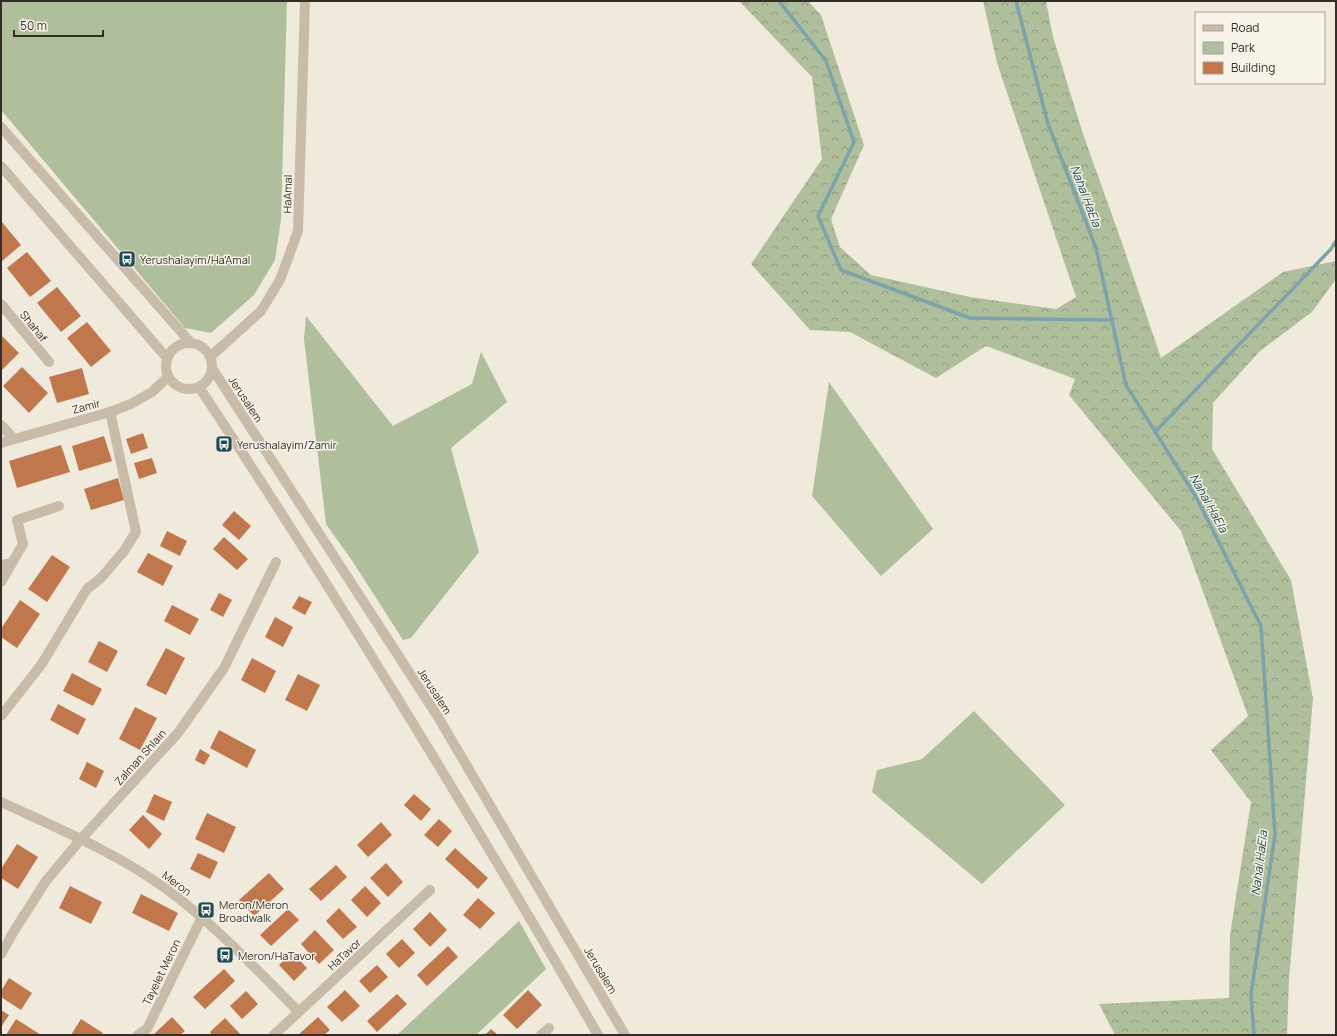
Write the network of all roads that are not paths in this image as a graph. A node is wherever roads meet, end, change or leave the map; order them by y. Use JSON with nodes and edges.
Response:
{"nodes":[{"id":1,"x":305,"y":1,"type":"edge"},
{"id":2,"x":1,"y":127,"type":"edge"},
{"id":3,"x":1,"y":166,"type":"edge"},
{"id":4,"x":1,"y":304,"type":"edge"},
{"id":5,"x":191,"y":343,"type":"junction"},
{"id":6,"x":210,"y":356,"type":"junction"},
{"id":7,"x":167,"y":358,"type":"junction"},
{"id":8,"x":49,"y":362,"type":"dead end"},
{"id":9,"x":212,"y":368,"type":"junction"},
{"id":10,"x":168,"y":377,"type":"junction"},
{"id":11,"x":199,"y":387,"type":"junction"},
{"id":12,"x":110,"y":412,"type":"junction"},
{"id":13,"x":1,"y":425,"type":"edge"},
{"id":14,"x":14,"y":439,"type":"junction"},
{"id":15,"x":1,"y":443,"type":"edge"},
{"id":16,"x":59,"y":506,"type":"dead end"},
{"id":17,"x":12,"y":562,"type":"junction"},
{"id":18,"x":276,"y":562,"type":"dead end"},
{"id":19,"x":1,"y":565,"type":"edge"},
{"id":20,"x":1,"y":582,"type":"edge"},
{"id":21,"x":1,"y":716,"type":"edge"},
{"id":22,"x":1,"y":802,"type":"edge"},
{"id":23,"x":81,"y":839,"type":"junction"},
{"id":24,"x":430,"y":890,"type":"dead end"},
{"id":25,"x":202,"y":917,"type":"junction"},
{"id":26,"x":1,"y":954,"type":"edge"},
{"id":27,"x":299,"y":1012,"type":"junction"},
{"id":28,"x":138,"y":1035,"type":"edge"},
{"id":29,"x":274,"y":1035,"type":"edge"},
{"id":30,"x":598,"y":1035,"type":"edge"},
{"id":31,"x":625,"y":1035,"type":"edge"}],
"edges":[{"from":1,"to":6,"type":"street","name":"HaAmal"},
{"from":2,"to":5,"type":"street"},
{"from":3,"to":7,"type":"street"},
{"from":4,"to":8,"type":"street","name":"Shahaf"},
{"from":5,"to":6,"type":"street"},
{"from":5,"to":7,"type":"street"},
{"from":6,"to":9,"type":"street"},
{"from":7,"to":10,"type":"street"},
{"from":9,"to":11,"type":"street"},
{"from":9,"to":31,"type":"street","name":"Jerusalem"},
{"from":10,"to":11,"type":"street"},
{"from":10,"to":12,"type":"street","name":"Zamir"},
{"from":11,"to":30,"type":"street"},
{"from":12,"to":14,"type":"street","name":"Zamir"},
{"from":12,"to":21,"type":"street"},
{"from":13,"to":14,"type":"street"},
{"from":14,"to":15,"type":"street","name":"Zamir"},
{"from":16,"to":17,"type":"street"},
{"from":17,"to":19,"type":"street"},
{"from":17,"to":20,"type":"street"},
{"from":18,"to":23,"type":"street","name":"Zalman Shlain"},
{"from":22,"to":23,"type":"street","name":"Meron"},
{"from":23,"to":25,"type":"street","name":"Meron"},
{"from":23,"to":26,"type":"street","name":"Zalman Shlain"},
{"from":24,"to":27,"type":"street","name":"HaTavor"},
{"from":25,"to":27,"type":"street","name":"Meron"},
{"from":25,"to":28,"type":"street","name":"Tayelet Meron"},
{"from":27,"to":29,"type":"street","name":"HaTavor"}]}
